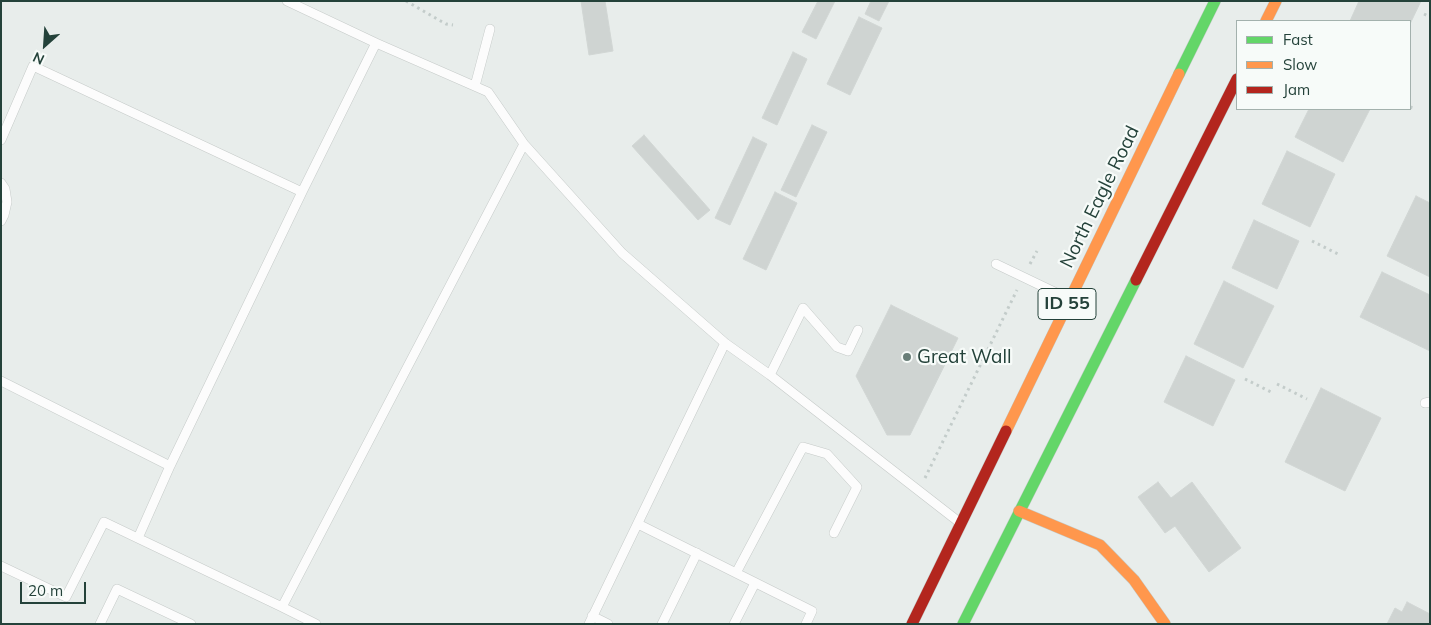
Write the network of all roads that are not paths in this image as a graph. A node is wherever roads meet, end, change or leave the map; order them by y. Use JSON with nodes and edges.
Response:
{"nodes":[{"id":1,"x":287,"y":1,"type":"edge"},
{"id":2,"x":1215,"y":1,"type":"edge"},
{"id":3,"x":1276,"y":1,"type":"edge"},
{"id":4,"x":1266,"y":20,"type":"edge"},
{"id":5,"x":490,"y":29,"type":"dead end"},
{"id":6,"x":376,"y":43,"type":"junction"},
{"id":7,"x":1236,"y":81,"type":"edge"},
{"id":8,"x":475,"y":86,"type":"junction"},
{"id":9,"x":1,"y":140,"type":"edge"},
{"id":10,"x":524,"y":144,"type":"junction"},
{"id":11,"x":1,"y":182,"type":"edge"},
{"id":12,"x":302,"y":192,"type":"junction"},
{"id":13,"x":1,"y":221,"type":"edge"},
{"id":14,"x":996,"y":264,"type":"dead end"},
{"id":15,"x":1069,"y":299,"type":"junction"},
{"id":16,"x":858,"y":330,"type":"dead end"},
{"id":17,"x":725,"y":343,"type":"junction"},
{"id":18,"x":770,"y":375,"type":"junction"},
{"id":19,"x":1,"y":381,"type":"edge"},
{"id":20,"x":170,"y":466,"type":"junction"},
{"id":21,"x":1019,"y":511,"type":"junction"},
{"id":22,"x":638,"y":524,"type":"junction"},
{"id":23,"x":961,"y":524,"type":"junction"},
{"id":24,"x":834,"y":533,"type":"dead end"},
{"id":25,"x":138,"y":538,"type":"junction"},
{"id":26,"x":697,"y":553,"type":"junction"},
{"id":27,"x":1,"y":566,"type":"edge"},
{"id":28,"x":736,"y":573,"type":"junction"},
{"id":29,"x":755,"y":583,"type":"junction"},
{"id":30,"x":282,"y":607,"type":"junction"},
{"id":31,"x":591,"y":620,"type":"edge"},
{"id":32,"x":100,"y":624,"type":"edge"},
{"id":33,"x":191,"y":624,"type":"edge"},
{"id":34,"x":316,"y":624,"type":"edge"},
{"id":35,"x":608,"y":624,"type":"edge"},
{"id":36,"x":662,"y":624,"type":"edge"},
{"id":37,"x":734,"y":624,"type":"edge"},
{"id":38,"x":806,"y":624,"type":"edge"},
{"id":39,"x":912,"y":624,"type":"edge"},
{"id":40,"x":963,"y":624,"type":"edge"},
{"id":41,"x":1165,"y":624,"type":"edge"}],
"edges":[{"from":1,"to":6,"type":"lane"},
{"from":2,"to":15,"type":"main road","name":"North Eagle Road","number":"ID 55"},
{"from":3,"to":4,"type":"main road"},
{"from":5,"to":8,"type":"lane"},
{"from":6,"to":8,"type":"lane"},
{"from":6,"to":12,"type":"lane"},
{"from":7,"to":21,"type":"main road","number":"ID 55"},
{"from":8,"to":10,"type":"lane"},
{"from":9,"to":12,"type":"lane"},
{"from":10,"to":17,"type":"lane"},
{"from":10,"to":30,"type":"lane"},
{"from":11,"to":13,"type":"lane"},
{"from":12,"to":20,"type":"lane"},
{"from":14,"to":15,"type":"lane"},
{"from":15,"to":23,"type":"main road","name":"North Eagle Road","number":"ID 55"},
{"from":16,"to":18,"type":"lane"},
{"from":17,"to":18,"type":"lane"},
{"from":17,"to":22,"type":"lane"},
{"from":18,"to":23,"type":"lane"},
{"from":19,"to":20,"type":"lane"},
{"from":20,"to":25,"type":"lane"},
{"from":21,"to":40,"type":"main road","number":"ID 55"},
{"from":21,"to":41,"type":"main road"},
{"from":22,"to":26,"type":"lane"},
{"from":22,"to":31,"type":"lane"},
{"from":23,"to":39,"type":"main road","name":"North Eagle Road","number":"ID 55"},
{"from":24,"to":28,"type":"lane"},
{"from":25,"to":27,"type":"lane"},
{"from":25,"to":30,"type":"lane"},
{"from":26,"to":28,"type":"lane"},
{"from":26,"to":36,"type":"lane"},
{"from":28,"to":29,"type":"lane"},
{"from":29,"to":37,"type":"lane"},
{"from":29,"to":38,"type":"lane"},
{"from":30,"to":34,"type":"lane"},
{"from":31,"to":35,"type":"lane"},
{"from":32,"to":33,"type":"lane"}]}
